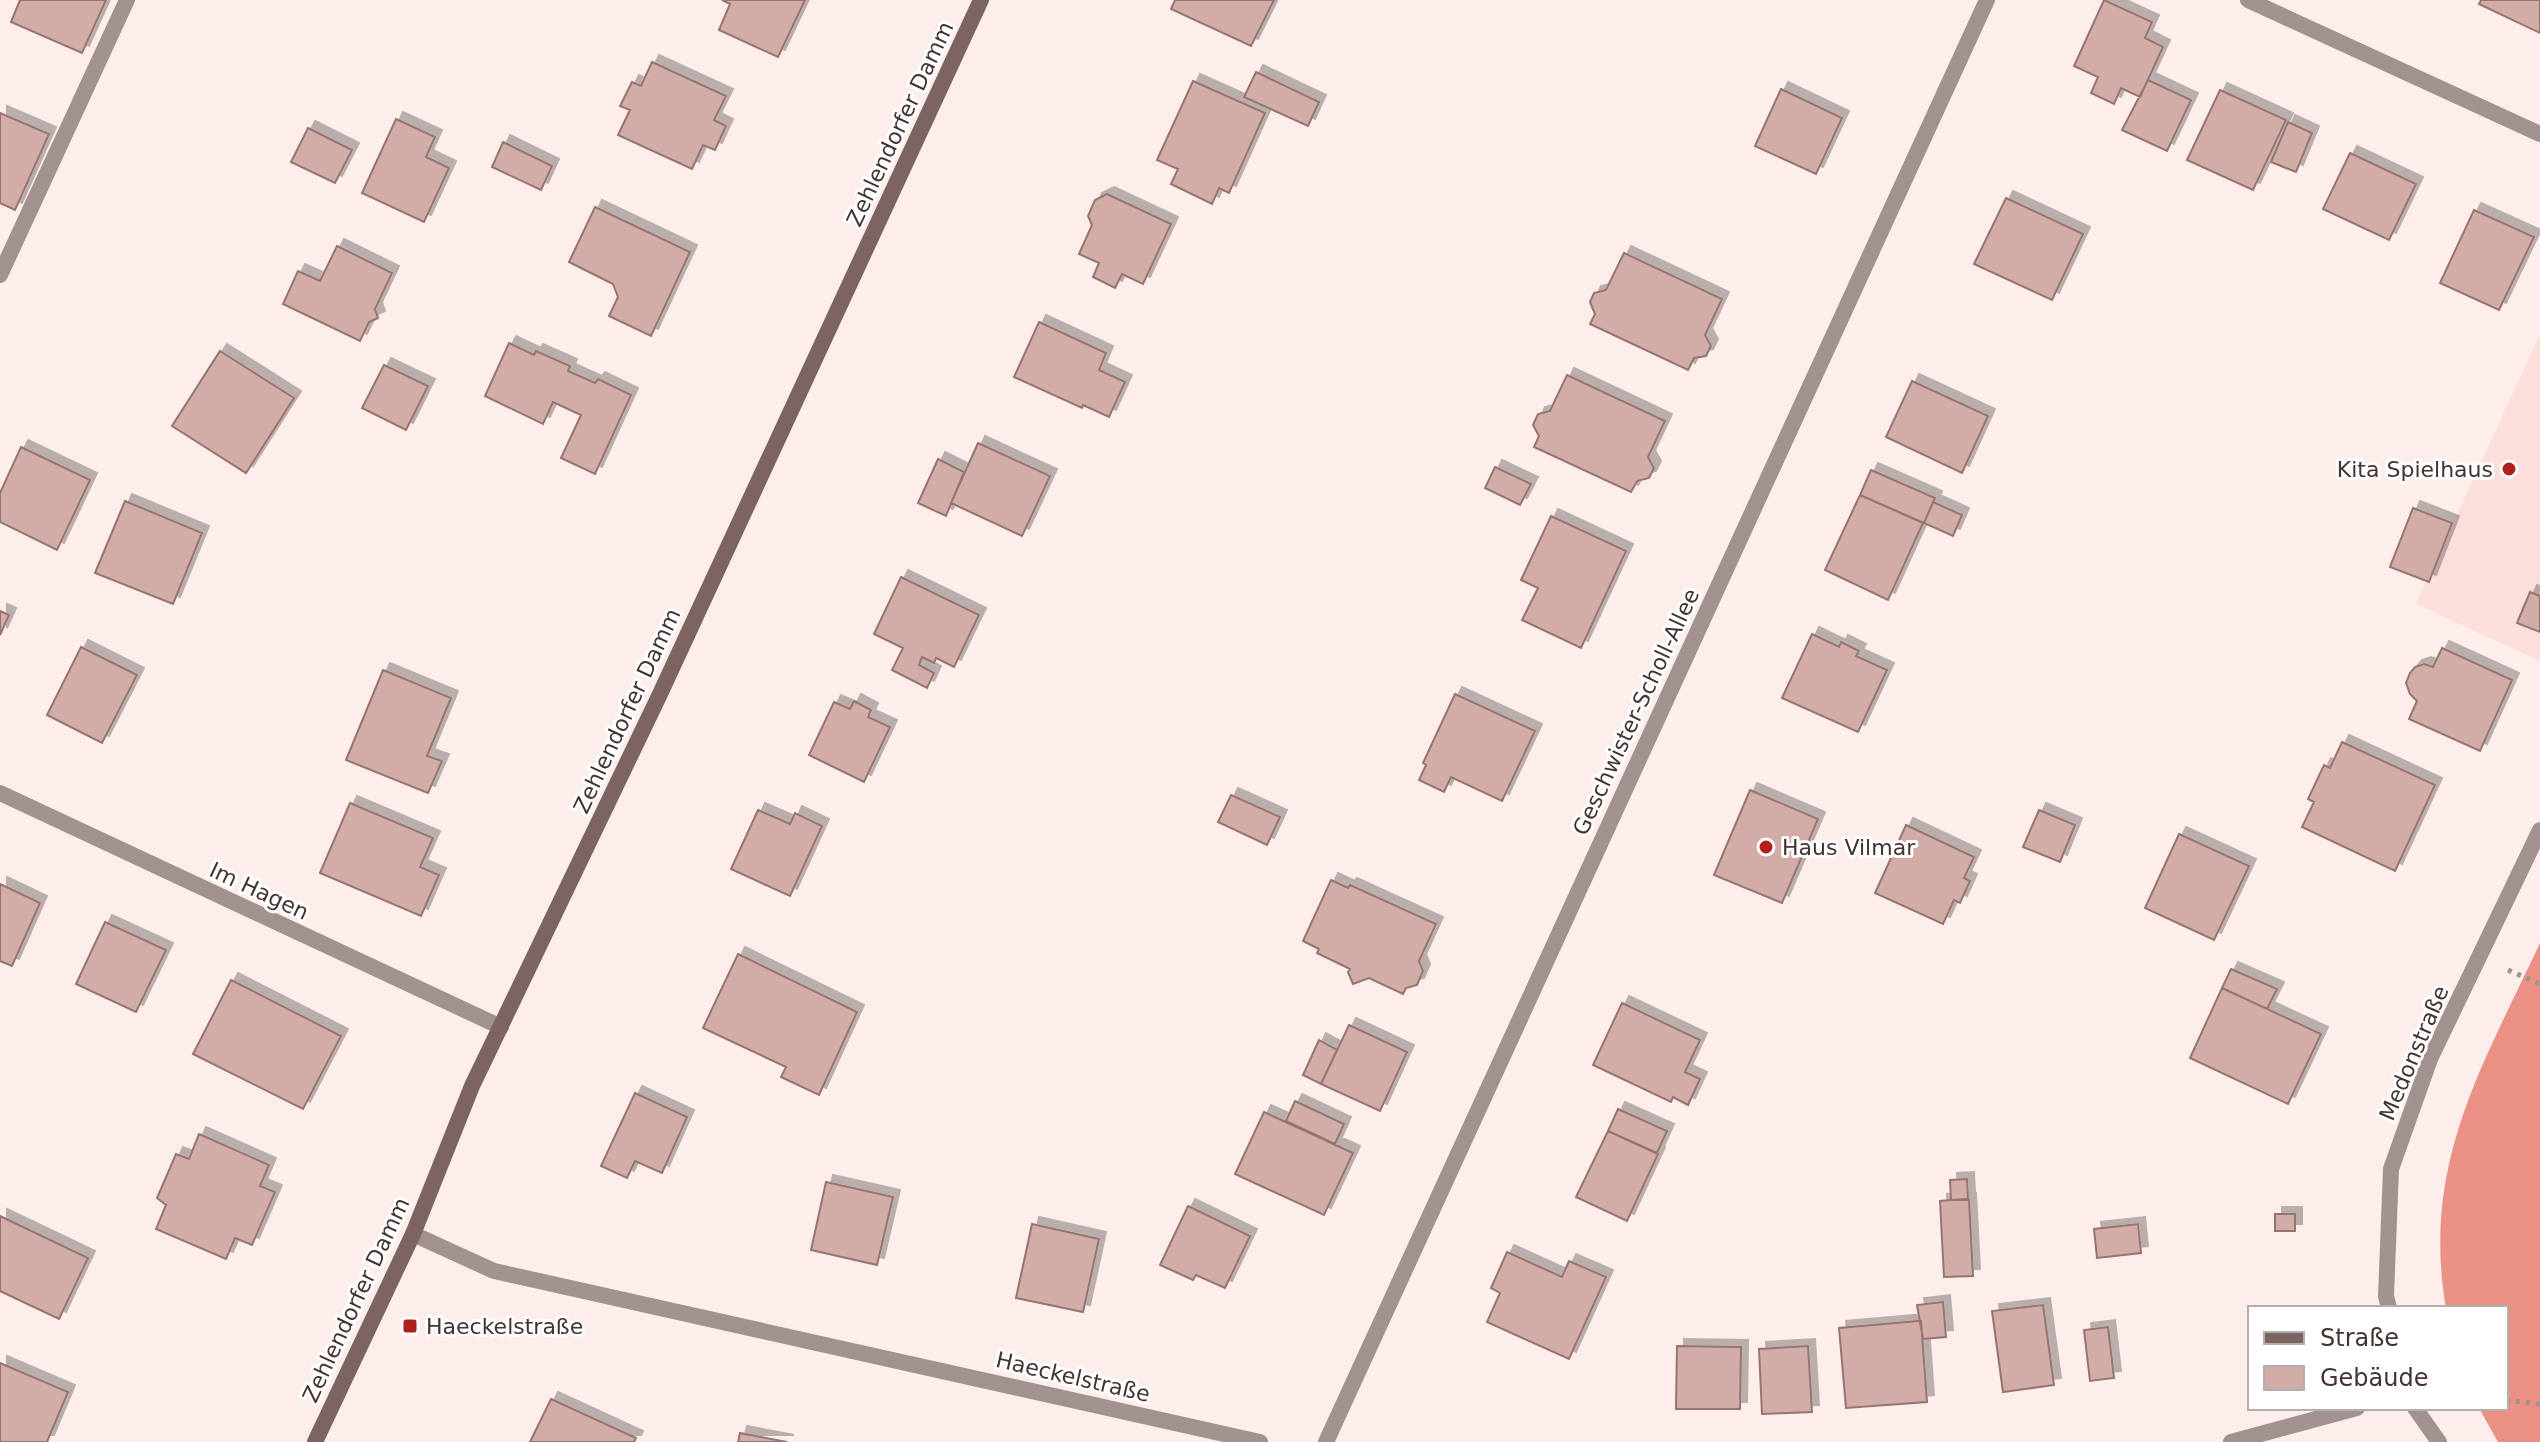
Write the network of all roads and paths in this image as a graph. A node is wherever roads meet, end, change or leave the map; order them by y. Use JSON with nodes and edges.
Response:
{"nodes":[{"id":1,"x":127,"y":0,"type":"edge"},
{"id":2,"x":981,"y":0,"type":"edge"},
{"id":3,"x":1987,"y":0,"type":"edge"},
{"id":4,"x":2248,"y":0,"type":"edge"},
{"id":5,"x":2540,"y":134,"type":"edge"},
{"id":6,"x":0,"y":275,"type":"edge"},
{"id":7,"x":0,"y":793,"type":"edge"},
{"id":8,"x":2540,"y":830,"type":"edge"},
{"id":9,"x":501,"y":1027,"type":"junction"},
{"id":10,"x":413,"y":1234,"type":"junction"},
{"id":11,"x":2388,"y":1306,"type":"edge"},
{"id":12,"x":2508,"y":1400,"type":"edge"},
{"id":13,"x":2540,"y":1404,"type":"edge"},
{"id":14,"x":2350,"y":1410,"type":"edge"},
{"id":15,"x":2416,"y":1410,"type":"edge"},
{"id":16,"x":315,"y":1442,"type":"edge"},
{"id":17,"x":1260,"y":1442,"type":"edge"},
{"id":18,"x":1326,"y":1442,"type":"edge"},
{"id":19,"x":2231,"y":1442,"type":"edge"},
{"id":20,"x":2439,"y":1442,"type":"edge"}],
"edges":[{"from":1,"to":6,"type":"street"},
{"from":2,"to":9,"type":"main road","name":"Zehlendorfer Damm"},
{"from":3,"to":18,"type":"street","name":"Geschwister-Scholl-Allee"},
{"from":4,"to":5,"type":"street"},
{"from":7,"to":9,"type":"street","name":"Im Hagen"},
{"from":8,"to":11,"type":"street","name":"Medonstraße"},
{"from":9,"to":10,"type":"main road","name":"Zehlendorfer Damm"},
{"from":10,"to":16,"type":"main road","name":"Zehlendorfer Damm"},
{"from":10,"to":17,"type":"street","name":"Haeckelstraße"},
{"from":12,"to":13,"type":"path"},
{"from":14,"to":19,"type":"street"},
{"from":15,"to":20,"type":"street"}]}
